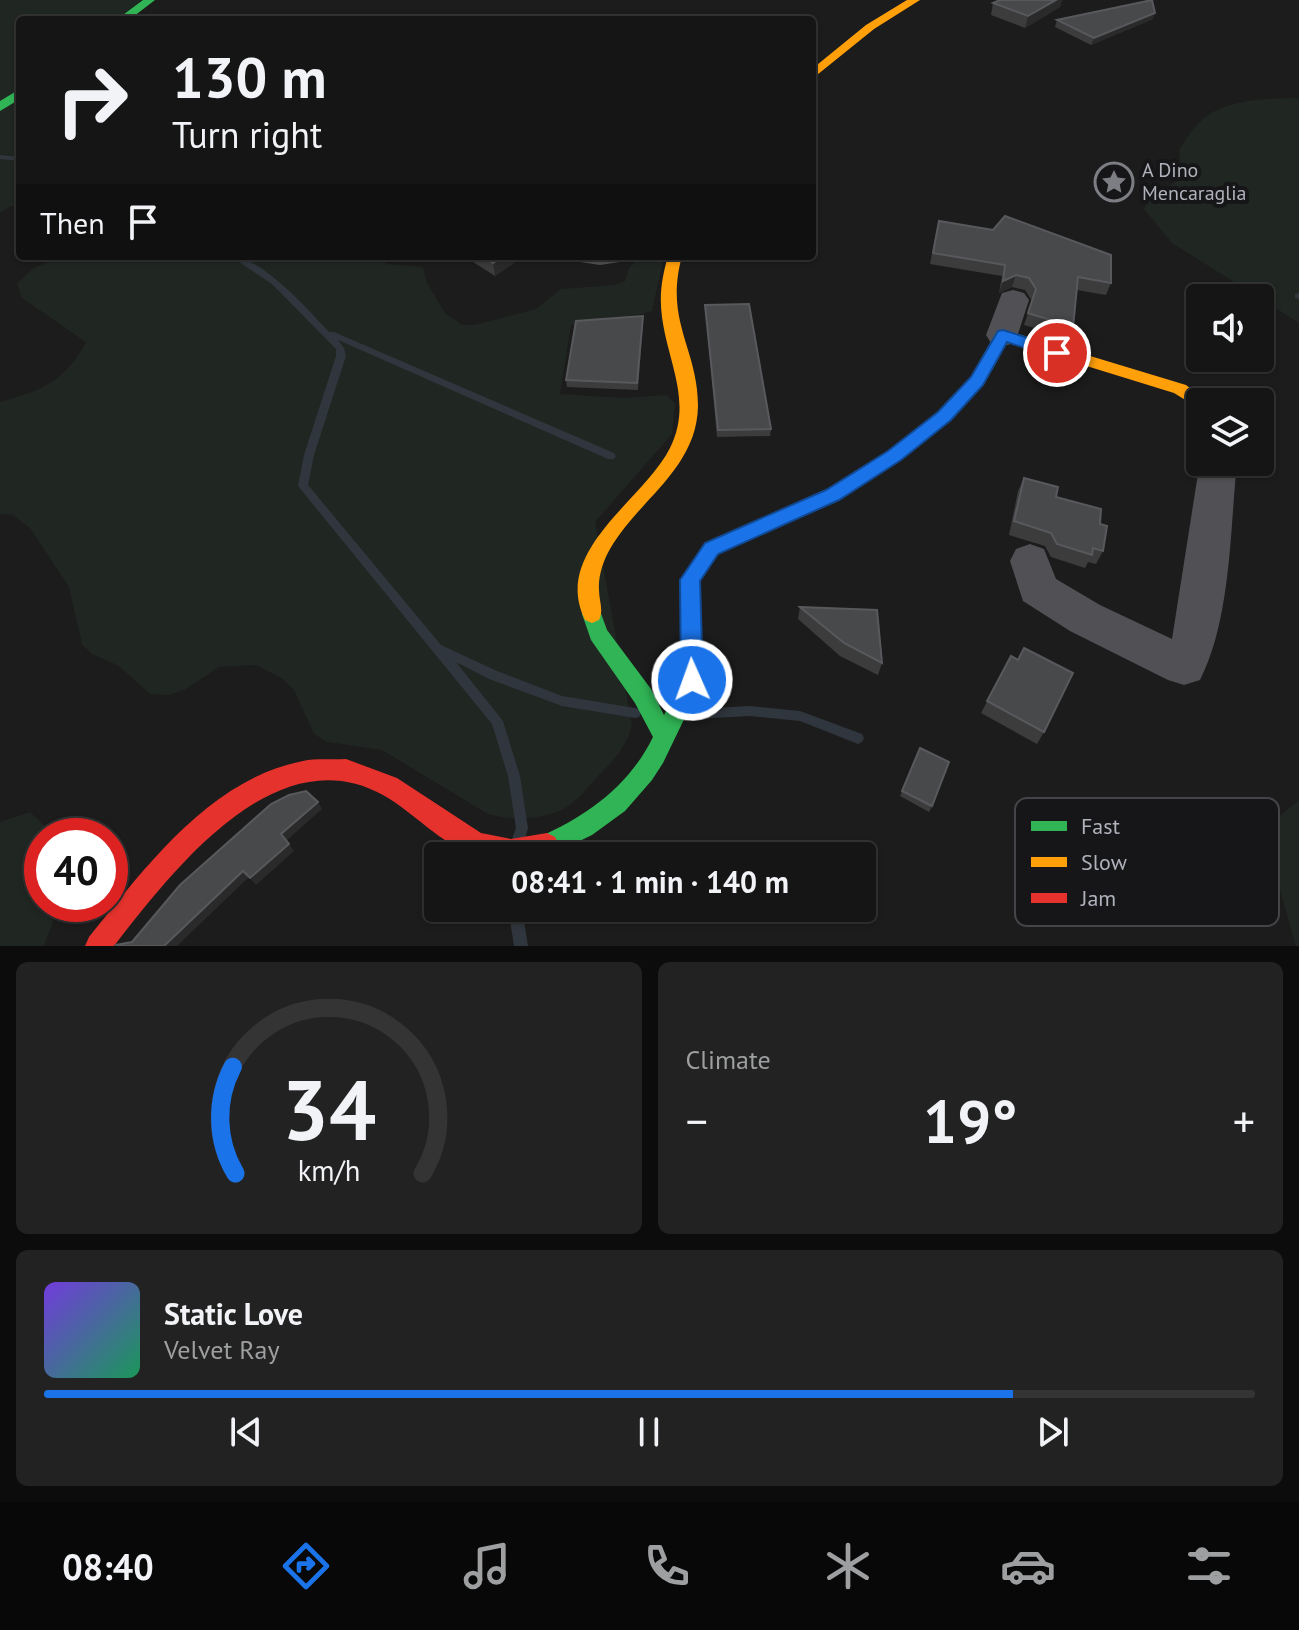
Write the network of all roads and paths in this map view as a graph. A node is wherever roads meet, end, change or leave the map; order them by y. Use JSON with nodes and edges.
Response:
{"nodes":[{"id":1,"x":150,"y":0,"type":"edge"},
{"id":2,"x":915,"y":0,"type":"edge"},
{"id":3,"x":128,"y":16,"type":"edge"},
{"id":4,"x":816,"y":72,"type":"edge"},
{"id":5,"x":674,"y":260,"type":"edge"},
{"id":6,"x":1013,"y":300,"type":"dead end"},
{"id":7,"x":1003,"y":335,"type":"junction"},
{"id":8,"x":1186,"y":393,"type":"edge"},
{"id":9,"x":1216,"y":476,"type":"edge"},
{"id":10,"x":1030,"y":561,"type":"dead end"},
{"id":11,"x":664,"y":737,"type":"junction"},
{"id":12,"x":98,"y":946,"type":"edge"}],
"edges":[{"from":1,"to":3,"type":"main road"},
{"from":2,"to":4,"type":"main road"},
{"from":5,"to":11,"type":"main road"},
{"from":6,"to":7,"type":"street"},
{"from":7,"to":8,"type":"main road"},
{"from":7,"to":11,"type":"main road"},
{"from":9,"to":10,"type":"street"},
{"from":11,"to":12,"type":"main road"}]}
